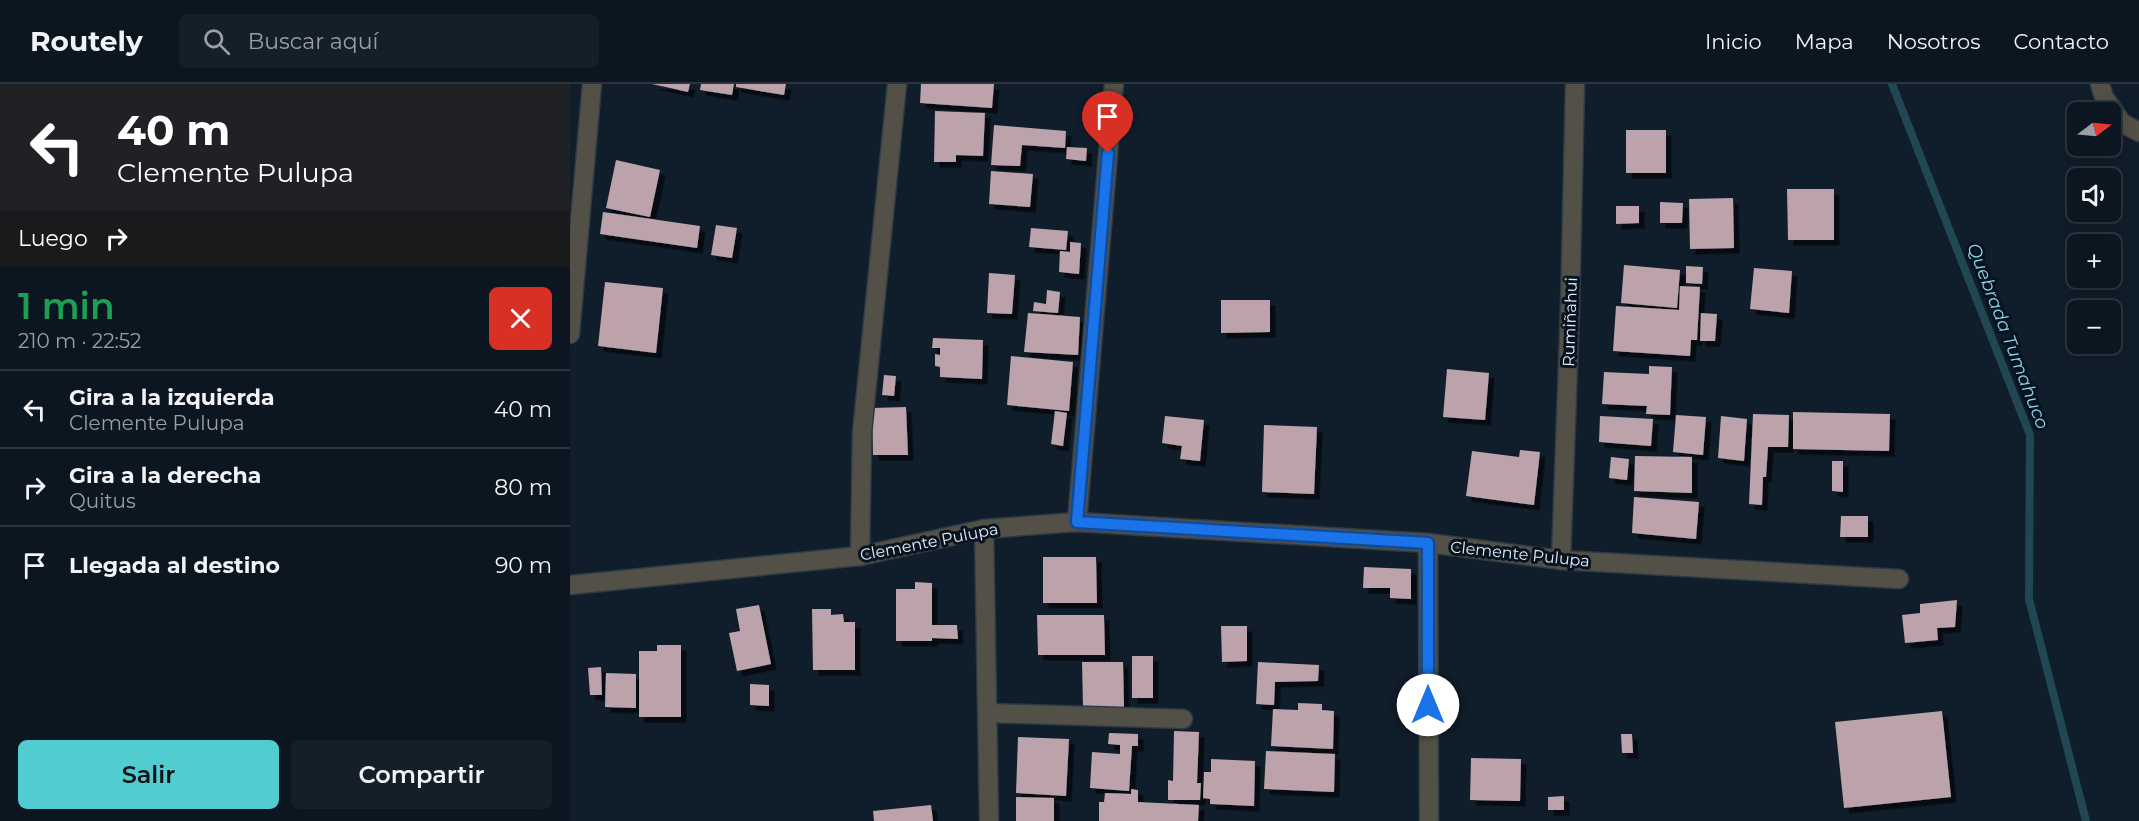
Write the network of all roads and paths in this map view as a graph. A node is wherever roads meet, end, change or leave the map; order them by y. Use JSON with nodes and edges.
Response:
{"nodes":[{"id":1,"x":592,"y":84,"type":"edge"},
{"id":2,"x":897,"y":84,"type":"edge"},
{"id":3,"x":1114,"y":84,"type":"edge"},
{"id":4,"x":1575,"y":84,"type":"edge"},
{"id":5,"x":2100,"y":84,"type":"edge"},
{"id":6,"x":2139,"y":132,"type":"edge"},
{"id":7,"x":570,"y":334,"type":"edge"},
{"id":8,"x":1077,"y":522,"type":"junction"},
{"id":9,"x":984,"y":529,"type":"junction"},
{"id":10,"x":1428,"y":543,"type":"junction"},
{"id":11,"x":860,"y":556,"type":"junction"},
{"id":12,"x":1561,"y":560,"type":"junction"},
{"id":13,"x":1899,"y":579,"type":"dead end"},
{"id":14,"x":570,"y":585,"type":"edge"},
{"id":15,"x":988,"y":713,"type":"junction"},
{"id":16,"x":1183,"y":719,"type":"dead end"},
{"id":17,"x":989,"y":821,"type":"edge"},
{"id":18,"x":1429,"y":821,"type":"edge"}],
"edges":[{"from":1,"to":7,"type":"street"},
{"from":2,"to":11,"type":"street"},
{"from":3,"to":8,"type":"street"},
{"from":4,"to":12,"type":"street","name":"Rumiñahui"},
{"from":5,"to":6,"type":"street"},
{"from":8,"to":9,"type":"street","name":"Clemente Pulupa"},
{"from":8,"to":10,"type":"street","name":"Clemente Pulupa"},
{"from":9,"to":11,"type":"street","name":"Clemente Pulupa"},
{"from":9,"to":15,"type":"street"},
{"from":10,"to":12,"type":"street","name":"Clemente Pulupa"},
{"from":10,"to":18,"type":"street"},
{"from":11,"to":14,"type":"street","name":"Clemente Pulupa"},
{"from":12,"to":13,"type":"street","name":"Clemente Pulupa"},
{"from":15,"to":16,"type":"street"},
{"from":15,"to":17,"type":"street"}]}
